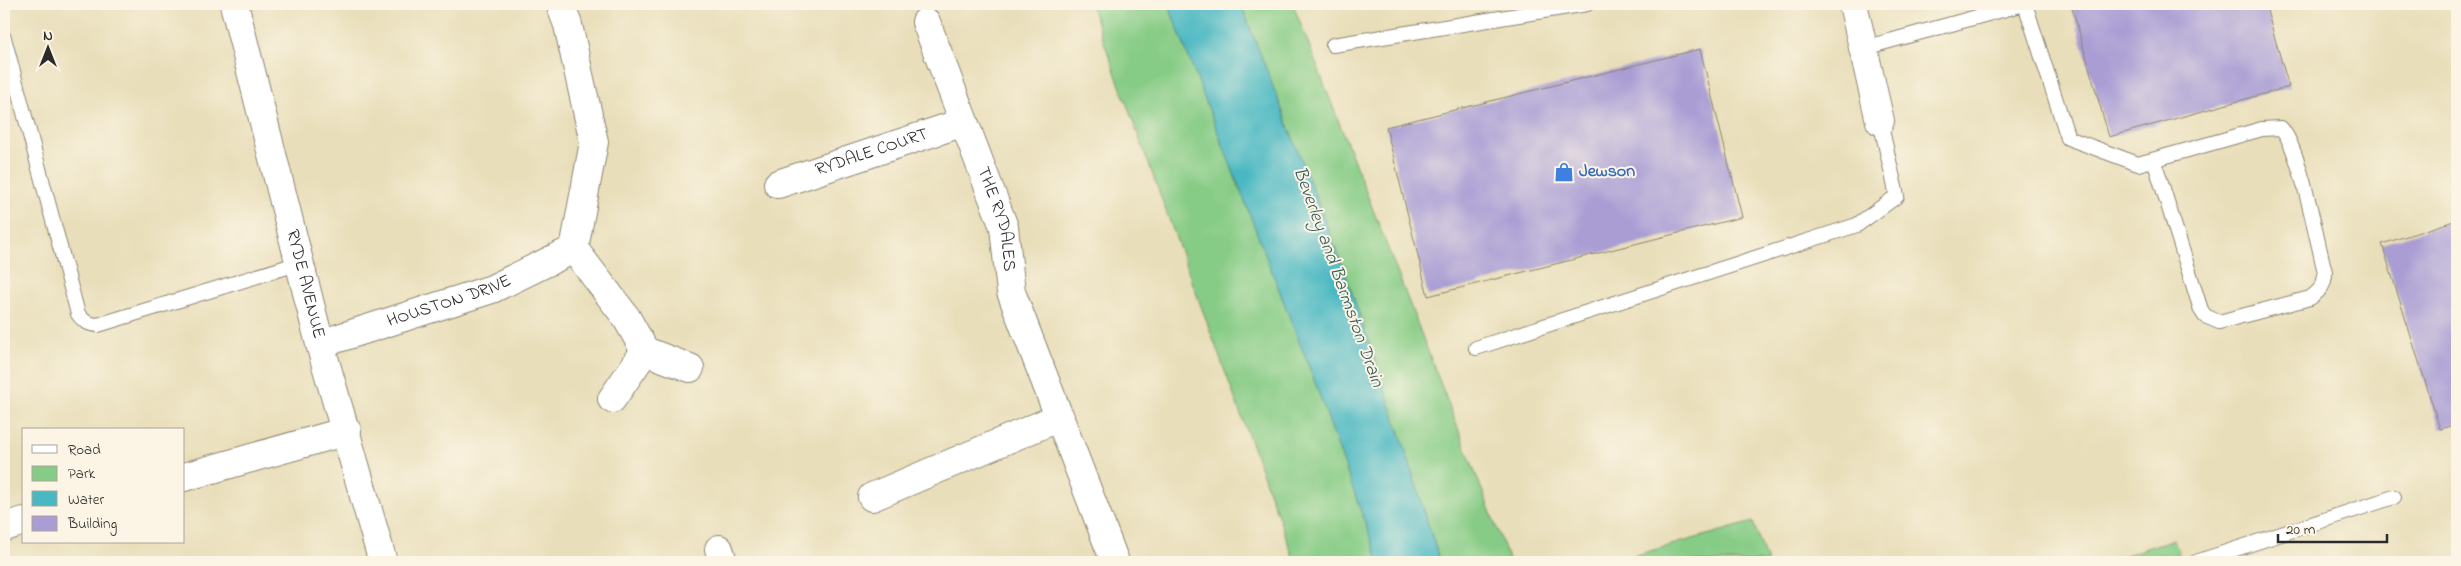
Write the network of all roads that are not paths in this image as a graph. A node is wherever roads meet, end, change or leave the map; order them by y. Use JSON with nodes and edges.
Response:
{"nodes":[{"id":1,"x":234,"y":4,"type":"edge"},
{"id":2,"x":560,"y":4,"type":"edge"},
{"id":3,"x":1587,"y":4,"type":"edge"},
{"id":4,"x":1853,"y":4,"type":"edge"},
{"id":5,"x":2024,"y":4,"type":"edge"},
{"id":6,"x":926,"y":22,"type":"dead end"},
{"id":7,"x":4,"y":38,"type":"edge"},
{"id":8,"x":1333,"y":45,"type":"dead end"},
{"id":9,"x":1864,"y":48,"type":"junction"},
{"id":10,"x":1880,"y":121,"type":"joint"},
{"id":11,"x":964,"y":122,"type":"junction"},
{"id":12,"x":2154,"y":160,"type":"junction"},
{"id":13,"x":778,"y":184,"type":"dead end"},
{"id":14,"x":574,"y":249,"type":"junction"},
{"id":15,"x":300,"y":263,"type":"junction"},
{"id":16,"x":320,"y":344,"type":"junction"},
{"id":17,"x":1476,"y":348,"type":"dead end"},
{"id":18,"x":644,"y":351,"type":"junction"},
{"id":19,"x":690,"y":368,"type":"dead end"},
{"id":20,"x":612,"y":400,"type":"dead end"},
{"id":21,"x":1060,"y":417,"type":"junction"},
{"id":22,"x":347,"y":431,"type":"junction"},
{"id":23,"x":185,"y":476,"type":"edge"},
{"id":24,"x":872,"y":497,"type":"dead end"},
{"id":25,"x":2394,"y":497,"type":"dead end"},
{"id":26,"x":22,"y":522,"type":"edge"},
{"id":27,"x":4,"y":527,"type":"edge"},
{"id":28,"x":383,"y":562,"type":"edge"},
{"id":29,"x":1115,"y":562,"type":"edge"},
{"id":30,"x":2196,"y":562,"type":"edge"}],
"edges":[{"from":1,"to":15,"type":"street","name":"RYDE AVENUE"},
{"from":2,"to":14,"type":"street"},
{"from":3,"to":8,"type":"lane"},
{"from":4,"to":9,"type":"street"},
{"from":5,"to":9,"type":"lane"},
{"from":5,"to":12,"type":"lane"},
{"from":6,"to":11,"type":"street","name":"THE RYDALES"},
{"from":7,"to":15,"type":"lane"},
{"from":9,"to":10,"type":"street"},
{"from":10,"to":17,"type":"lane"},
{"from":11,"to":13,"type":"street","name":"RYDALE COURT"},
{"from":11,"to":21,"type":"street","name":"THE RYDALES"},
{"from":12,"to":12,"type":"lane"},
{"from":14,"to":16,"type":"street","name":"HOUSTON DRIVE"},
{"from":14,"to":18,"type":"street"},
{"from":15,"to":16,"type":"street","name":"RYDE AVENUE"},
{"from":16,"to":22,"type":"street","name":"RYDE AVENUE"},
{"from":18,"to":19,"type":"street"},
{"from":18,"to":20,"type":"street"},
{"from":21,"to":24,"type":"street"},
{"from":21,"to":29,"type":"street","name":"THE RYDALES"},
{"from":22,"to":23,"type":"street"},
{"from":22,"to":28,"type":"street","name":"RYDE AVENUE"},
{"from":25,"to":30,"type":"lane"},
{"from":26,"to":27,"type":"street"}]}
